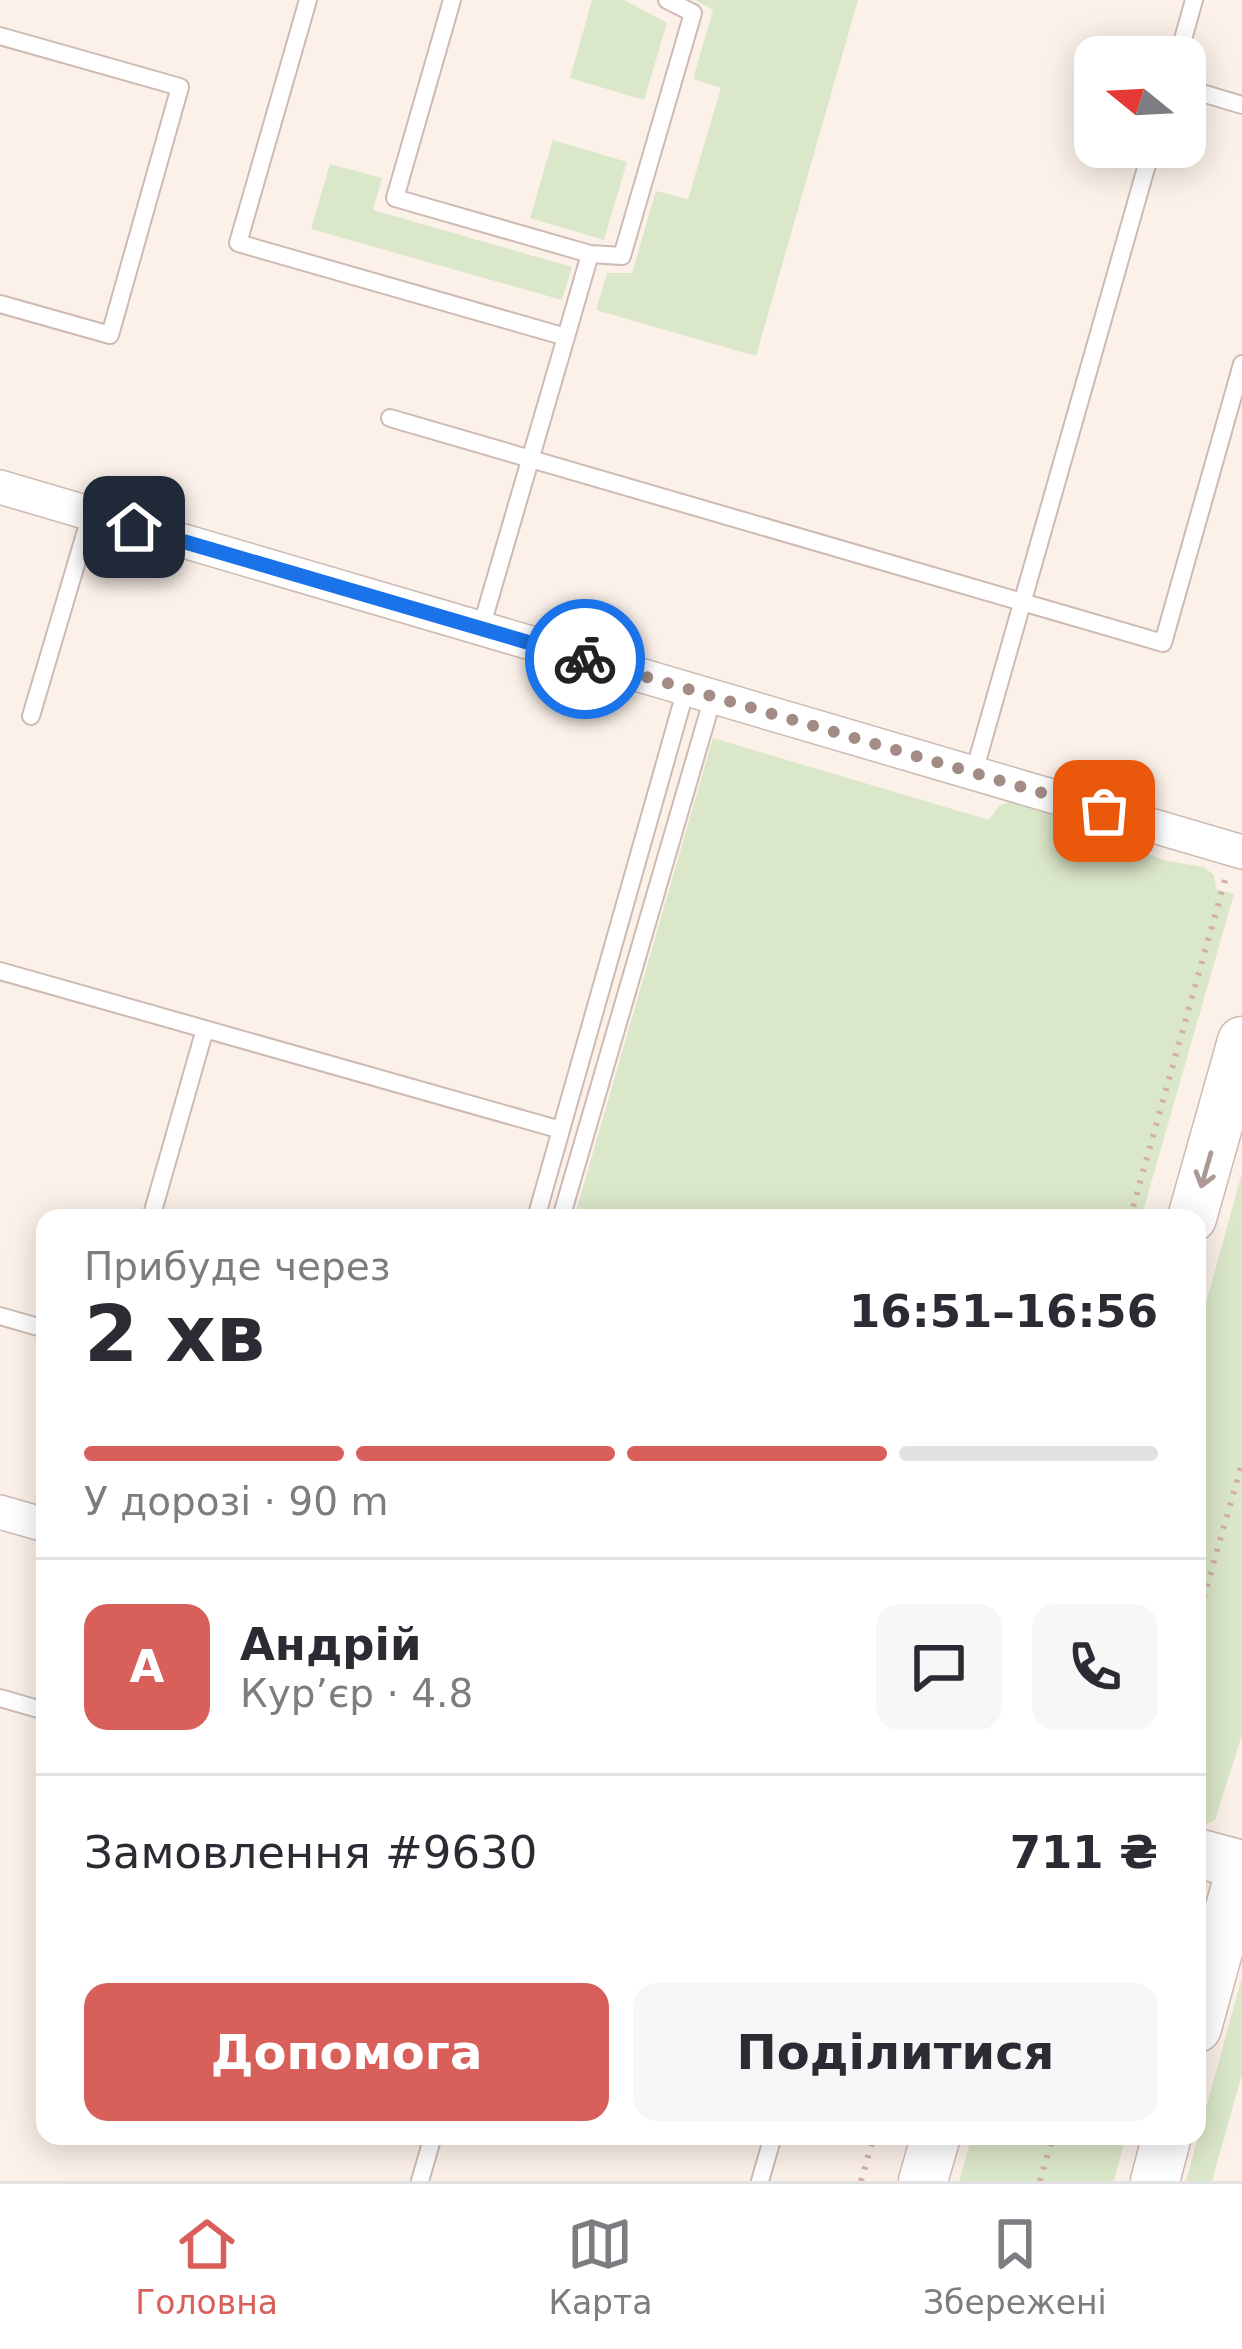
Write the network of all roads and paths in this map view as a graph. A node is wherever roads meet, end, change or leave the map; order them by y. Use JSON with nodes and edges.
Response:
{"nodes":[{"id":1,"x":308,"y":0,"type":"edge"},
{"id":2,"x":452,"y":0,"type":"edge"},
{"id":3,"x":668,"y":0,"type":"edge"},
{"id":4,"x":1194,"y":0,"type":"edge"},
{"id":5,"x":0,"y":36,"type":"edge"},
{"id":6,"x":1184,"y":36,"type":"edge"},
{"id":7,"x":1206,"y":94,"type":"edge"},
{"id":8,"x":1242,"y":105,"type":"edge"},
{"id":9,"x":1146,"y":168,"type":"edge"},
{"id":10,"x":590,"y":254,"type":"junction"},
{"id":11,"x":0,"y":304,"type":"edge"},
{"id":12,"x":566,"y":337,"type":"junction"},
{"id":13,"x":1242,"y":364,"type":"edge"},
{"id":14,"x":390,"y":418,"type":"dead end"},
{"id":15,"x":530,"y":460,"type":"junction"},
{"id":16,"x":0,"y":487,"type":"edge"},
{"id":17,"x":91,"y":514,"type":"junction"},
{"id":18,"x":1022,"y":603,"type":"junction"},
{"id":19,"x":481,"y":628,"type":"junction"},
{"id":20,"x":700,"y":693,"type":"junction"},
{"id":21,"x":31,"y":716,"type":"dead end"},
{"id":22,"x":974,"y":772,"type":"junction"},
{"id":23,"x":1238,"y":850,"type":"edge"},
{"id":24,"x":0,"y":970,"type":"edge"},
{"id":25,"x":206,"y":1029,"type":"junction"},
{"id":26,"x":1242,"y":1041,"type":"edge"},
{"id":27,"x":561,"y":1130,"type":"junction"},
{"id":28,"x":155,"y":1209,"type":"edge"},
{"id":29,"x":539,"y":1209,"type":"edge"},
{"id":30,"x":563,"y":1209,"type":"edge"},
{"id":31,"x":1133,"y":1209,"type":"edge"},
{"id":32,"x":1195,"y":1209,"type":"edge"},
{"id":33,"x":0,"y":1316,"type":"edge"},
{"id":34,"x":36,"y":1326,"type":"edge"},
{"id":35,"x":1242,"y":1463,"type":"edge"},
{"id":36,"x":0,"y":1512,"type":"edge"},
{"id":37,"x":36,"y":1522,"type":"edge"},
{"id":38,"x":1206,"y":1589,"type":"edge"},
{"id":39,"x":0,"y":1698,"type":"edge"},
{"id":40,"x":36,"y":1708,"type":"edge"},
{"id":41,"x":1206,"y":1855,"type":"edge"},
{"id":42,"x":1242,"y":1865,"type":"edge"},
{"id":43,"x":1206,"y":1995,"type":"edge"},
{"id":44,"x":430,"y":2145,"type":"edge"},
{"id":45,"x":770,"y":2145,"type":"edge"},
{"id":46,"x":871,"y":2145,"type":"edge"},
{"id":47,"x":933,"y":2145,"type":"edge"},
{"id":48,"x":1050,"y":2145,"type":"edge"},
{"id":49,"x":1164,"y":2145,"type":"edge"},
{"id":50,"x":420,"y":2181,"type":"edge"},
{"id":51,"x":760,"y":2181,"type":"edge"},
{"id":52,"x":861,"y":2181,"type":"edge"},
{"id":53,"x":923,"y":2181,"type":"edge"},
{"id":54,"x":1040,"y":2181,"type":"edge"},
{"id":55,"x":1154,"y":2181,"type":"edge"}],
"edges":[{"from":1,"to":12,"type":"lane"},
{"from":2,"to":10,"type":"lane"},
{"from":3,"to":10,"type":"lane"},
{"from":4,"to":6,"type":"lane"},
{"from":5,"to":11,"type":"lane"},
{"from":7,"to":8,"type":"lane"},
{"from":9,"to":18,"type":"lane"},
{"from":10,"to":12,"type":"lane"},
{"from":12,"to":15,"type":"lane"},
{"from":13,"to":18,"type":"lane"},
{"from":14,"to":15,"type":"lane"},
{"from":15,"to":18,"type":"lane"},
{"from":15,"to":19,"type":"lane"},
{"from":16,"to":17,"type":"street"},
{"from":17,"to":19,"type":"street"},
{"from":17,"to":21,"type":"lane"},
{"from":18,"to":22,"type":"lane"},
{"from":19,"to":20,"type":"street"},
{"from":20,"to":22,"type":"street"},
{"from":20,"to":27,"type":"lane"},
{"from":20,"to":30,"type":"lane"},
{"from":22,"to":23,"type":"street"},
{"from":23,"to":31,"type":"path"},
{"from":24,"to":25,"type":"lane"},
{"from":25,"to":27,"type":"lane"},
{"from":25,"to":28,"type":"lane"},
{"from":26,"to":32,"type":"main road","one_way":true},
{"from":27,"to":29,"type":"lane"},
{"from":33,"to":34,"type":"lane"},
{"from":35,"to":38,"type":"path"},
{"from":36,"to":37,"type":"street"},
{"from":39,"to":40,"type":"lane"},
{"from":41,"to":42,"type":"main road"},
{"from":42,"to":43,"type":"main road"},
{"from":44,"to":50,"type":"lane"},
{"from":45,"to":51,"type":"lane"},
{"from":46,"to":52,"type":"path"},
{"from":47,"to":53,"type":"main road"},
{"from":48,"to":54,"type":"path"},
{"from":49,"to":55,"type":"main road"}]}
